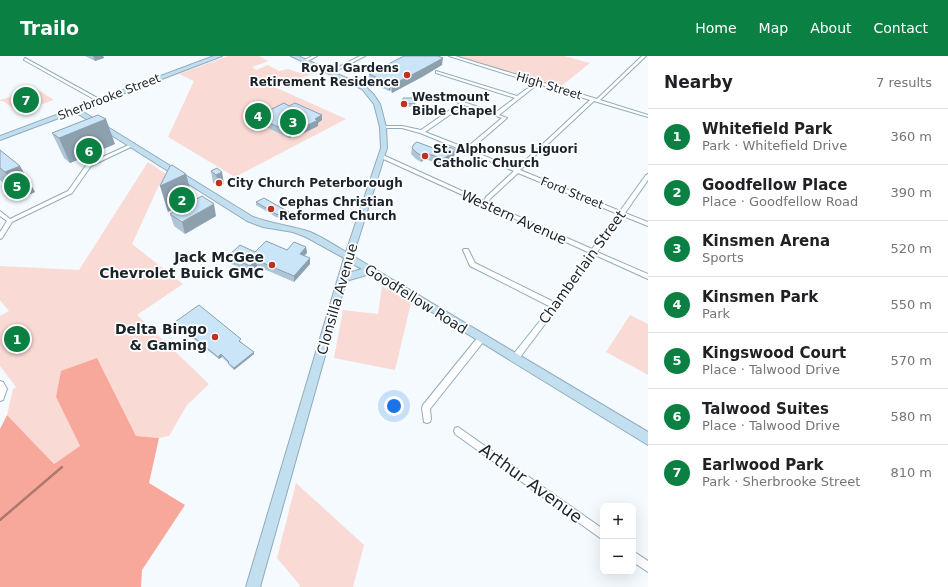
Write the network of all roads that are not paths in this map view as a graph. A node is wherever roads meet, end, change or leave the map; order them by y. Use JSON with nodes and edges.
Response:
{"nodes":[{"id":1,"x":202,"y":56,"type":"edge"},
{"id":2,"x":218,"y":56,"type":"edge"},
{"id":3,"x":294,"y":56,"type":"edge"},
{"id":4,"x":315,"y":56,"type":"edge"},
{"id":5,"x":363,"y":56,"type":"edge"},
{"id":6,"x":451,"y":56,"type":"edge"},
{"id":7,"x":644,"y":56,"type":"edge"},
{"id":8,"x":209,"y":58,"type":"edge"},
{"id":9,"x":25,"y":59,"type":"dead end"},
{"id":10,"x":305,"y":60,"type":"junction"},
{"id":11,"x":331,"y":72,"type":"junction"},
{"id":12,"x":437,"y":72,"type":"dead end"},
{"id":13,"x":537,"y":83,"type":"junction"},
{"id":14,"x":444,"y":96,"type":"dead end"},
{"id":15,"x":518,"y":98,"type":"junction"},
{"id":16,"x":594,"y":100,"type":"junction"},
{"id":17,"x":100,"y":101,"type":"junction"},
{"id":18,"x":463,"y":103,"type":"junction"},
{"id":19,"x":76,"y":110,"type":"junction"},
{"id":20,"x":648,"y":110,"type":"edge"},
{"id":21,"x":496,"y":115,"type":"junction"},
{"id":22,"x":646,"y":116,"type":"edge"},
{"id":23,"x":383,"y":127,"type":"junction"},
{"id":24,"x":422,"y":132,"type":"junction"},
{"id":25,"x":0,"y":138,"type":"edge"},
{"id":26,"x":132,"y":145,"type":"junction"},
{"id":27,"x":467,"y":150,"type":"junction"},
{"id":28,"x":380,"y":156,"type":"junction"},
{"id":29,"x":518,"y":171,"type":"junction"},
{"id":30,"x":648,"y":176,"type":"edge"},
{"id":31,"x":485,"y":204,"type":"junction"},
{"id":32,"x":0,"y":213,"type":"edge"},
{"id":33,"x":622,"y":213,"type":"junction"},
{"id":34,"x":10,"y":221,"type":"junction"},
{"id":35,"x":648,"y":224,"type":"edge"},
{"id":36,"x":0,"y":237,"type":"edge"},
{"id":37,"x":466,"y":250,"type":"dead end"},
{"id":38,"x":593,"y":252,"type":"junction"},
{"id":39,"x":348,"y":258,"type":"junction"},
{"id":40,"x":371,"y":271,"type":"junction"},
{"id":41,"x":648,"y":277,"type":"edge"},
{"id":42,"x":342,"y":279,"type":"junction"},
{"id":43,"x":554,"y":306,"type":"junction"},
{"id":44,"x":482,"y":339,"type":"junction"},
{"id":45,"x":515,"y":358,"type":"junction"},
{"id":46,"x":0,"y":384,"type":"edge"},
{"id":47,"x":0,"y":398,"type":"edge"},
{"id":48,"x":427,"y":419,"type":"dead end"},
{"id":49,"x":458,"y":431,"type":"dead end"},
{"id":50,"x":648,"y":439,"type":"edge"},
{"id":51,"x":600,"y":533,"type":"edge"},
{"id":52,"x":636,"y":558,"type":"edge"},
{"id":53,"x":648,"y":567,"type":"edge"},
{"id":54,"x":253,"y":587,"type":"edge"}],
"edges":[{"from":1,"to":8,"type":"main road"},
{"from":2,"to":8,"type":"main road","name":"Sherbrooke Street"},
{"from":3,"to":10,"type":"main road","name":"Clonsilla Avenue"},
{"from":4,"to":10,"type":"street"},
{"from":5,"to":11,"type":"street"},
{"from":6,"to":13,"type":"street","name":"High Street"},
{"from":7,"to":16,"type":"street"},
{"from":8,"to":17,"type":"main road","name":"Sherbrooke Street"},
{"from":9,"to":17,"type":"street"},
{"from":10,"to":11,"type":"main road","name":"Clonsilla Avenue"},
{"from":11,"to":23,"type":"main road","name":"Clonsilla Avenue"},
{"from":12,"to":15,"type":"street"},
{"from":13,"to":15,"type":"street"},
{"from":13,"to":16,"type":"street","name":"High Street"},
{"from":14,"to":18,"type":"street"},
{"from":15,"to":21,"type":"street"},
{"from":16,"to":22,"type":"street","name":"High Street"},
{"from":16,"to":29,"type":"street"},
{"from":17,"to":19,"type":"main road","name":"Sherbrooke Street"},
{"from":18,"to":21,"type":"street"},
{"from":18,"to":24,"type":"street"},
{"from":19,"to":25,"type":"main road","name":"Sherbrooke Street"},
{"from":19,"to":26,"type":"main road","name":"Goodfellow Road"},
{"from":20,"to":22,"type":"street"},
{"from":21,"to":27,"type":"street"},
{"from":23,"to":24,"type":"street","name":"Ford Street"},
{"from":23,"to":28,"type":"main road","name":"Clonsilla Avenue"},
{"from":24,"to":27,"type":"street","name":"Ford Street"},
{"from":26,"to":34,"type":"street"},
{"from":26,"to":39,"type":"main road","name":"Goodfellow Road"},
{"from":27,"to":29,"type":"street","name":"Ford Street"},
{"from":28,"to":31,"type":"street","name":"Western Avenue"},
{"from":28,"to":39,"type":"main road","name":"Clonsilla Avenue"},
{"from":29,"to":31,"type":"street"},
{"from":29,"to":33,"type":"street","name":"Ford Street"},
{"from":30,"to":33,"type":"street","name":"Chamberlain Street"},
{"from":31,"to":38,"type":"street","name":"Western Avenue"},
{"from":32,"to":34,"type":"street"},
{"from":33,"to":35,"type":"street","name":"Ford Street"},
{"from":33,"to":38,"type":"street","name":"Chamberlain Street"},
{"from":34,"to":36,"type":"street"},
{"from":37,"to":43,"type":"street"},
{"from":38,"to":41,"type":"street","name":"Western Avenue"},
{"from":38,"to":43,"type":"street","name":"Chamberlain Street"},
{"from":39,"to":40,"type":"main road","name":"Goodfellow Road"},
{"from":39,"to":42,"type":"main road","name":"Clonsilla Avenue"},
{"from":40,"to":42,"type":"main road"},
{"from":40,"to":44,"type":"main road","name":"Goodfellow Road"},
{"from":42,"to":54,"type":"main road","name":"Clonsilla Avenue"},
{"from":43,"to":45,"type":"street","name":"Chamberlain Street"},
{"from":44,"to":45,"type":"main road","name":"Goodfellow Road"},
{"from":44,"to":48,"type":"street"},
{"from":45,"to":50,"type":"main road","name":"Goodfellow Road"},
{"from":46,"to":47,"type":"street"},
{"from":49,"to":51,"type":"street","name":"Arthur Avenue"},
{"from":52,"to":53,"type":"street"}]}
